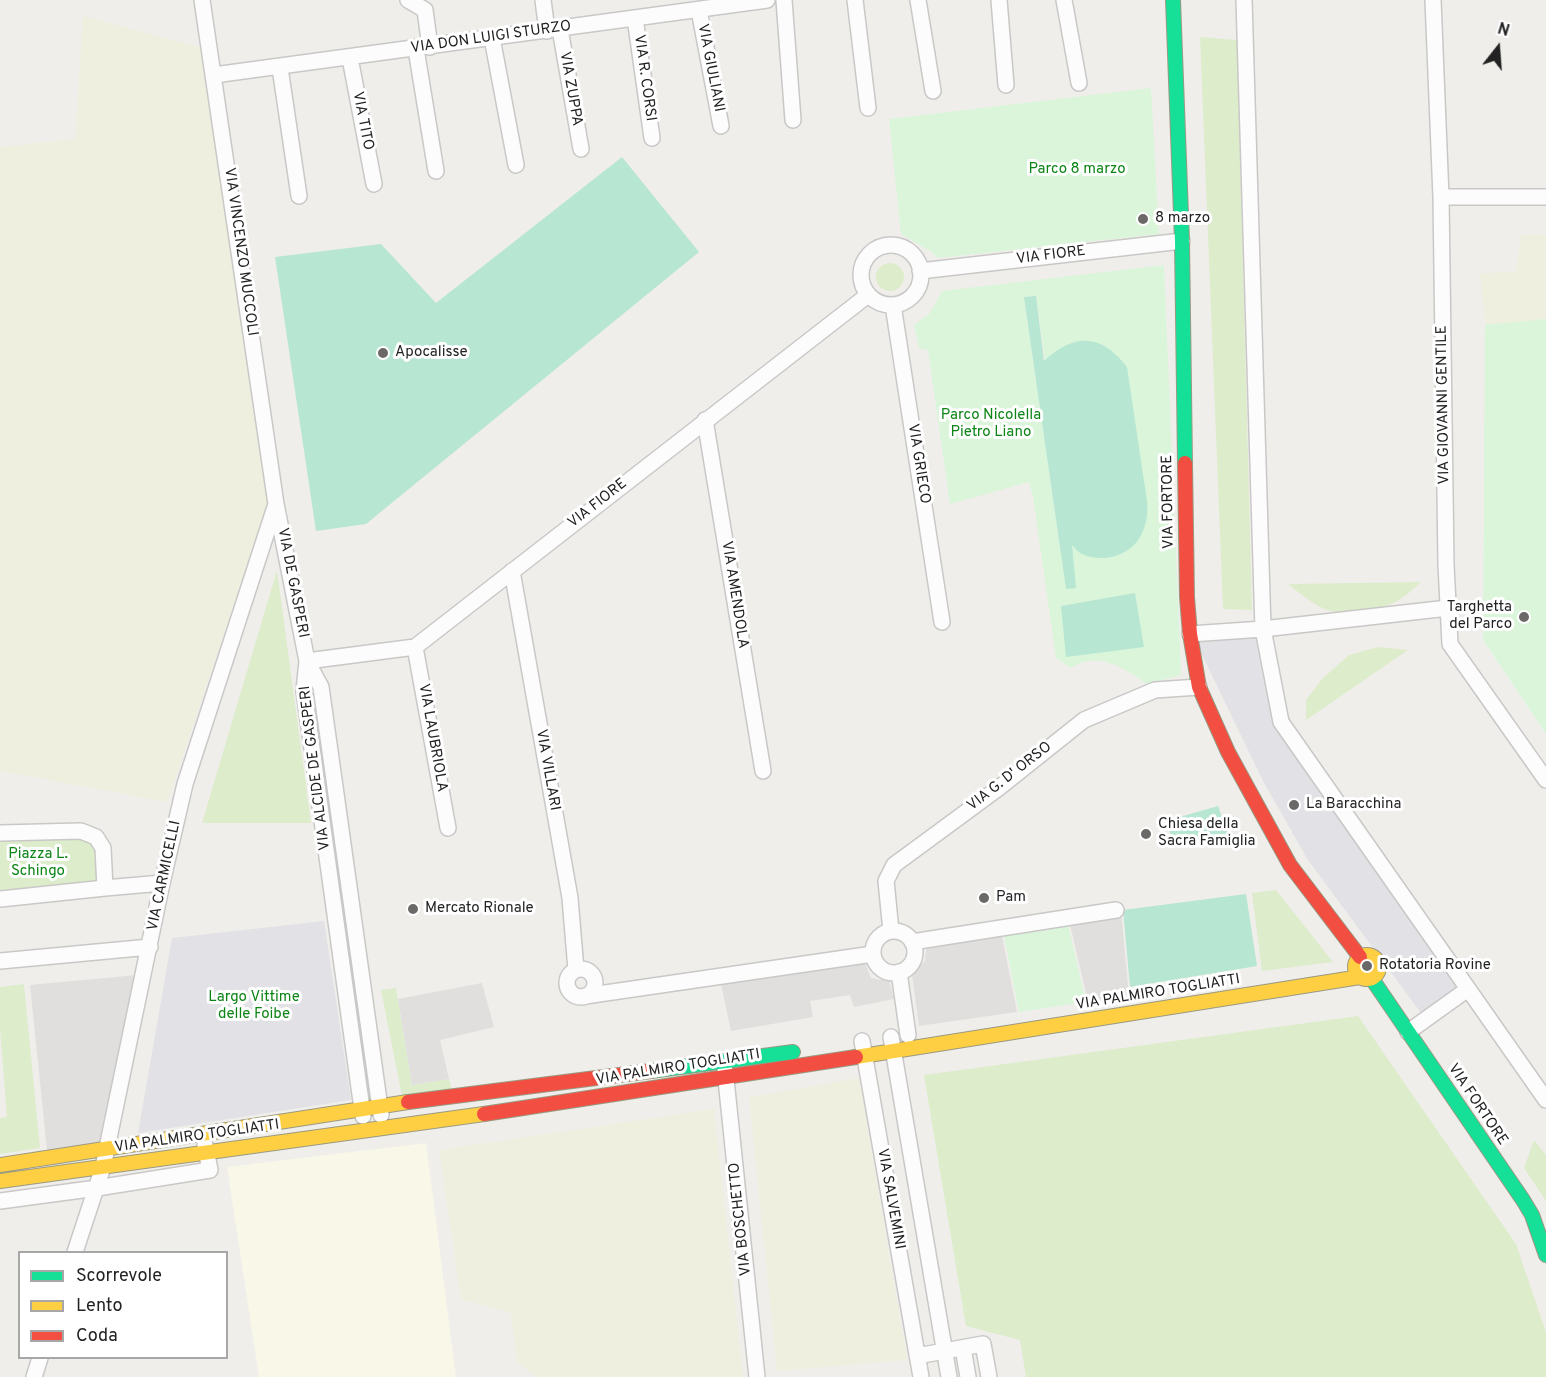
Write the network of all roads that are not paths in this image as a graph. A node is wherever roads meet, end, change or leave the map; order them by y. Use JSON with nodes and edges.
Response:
{"nodes":[{"id":1,"x":202,"y":0,"type":"edge"},
{"id":2,"x":408,"y":0,"type":"edge"},
{"id":3,"x":543,"y":0,"type":"edge"},
{"id":4,"x":767,"y":0,"type":"edge"},
{"id":5,"x":784,"y":0,"type":"edge"},
{"id":6,"x":855,"y":0,"type":"edge"},
{"id":7,"x":918,"y":0,"type":"edge"},
{"id":8,"x":999,"y":0,"type":"edge"},
{"id":9,"x":1064,"y":0,"type":"edge"},
{"id":10,"x":1173,"y":0,"type":"edge"},
{"id":11,"x":1244,"y":0,"type":"edge"},
{"id":12,"x":1433,"y":0,"type":"edge"},
{"id":13,"x":665,"y":7,"type":"edge"},
{"id":14,"x":699,"y":9,"type":"junction"},
{"id":15,"x":635,"y":18,"type":"junction"},
{"id":16,"x":554,"y":30,"type":"junction"},
{"id":17,"x":492,"y":38,"type":"junction"},
{"id":18,"x":423,"y":48,"type":"junction"},
{"id":19,"x":350,"y":58,"type":"junction"},
{"id":20,"x":279,"y":68,"type":"junction"},
{"id":21,"x":214,"y":75,"type":"junction"},
{"id":22,"x":1078,"y":83,"type":"dead end"},
{"id":23,"x":1006,"y":85,"type":"dead end"},
{"id":24,"x":933,"y":91,"type":"dead end"},
{"id":25,"x":868,"y":108,"type":"dead end"},
{"id":26,"x":793,"y":120,"type":"dead end"},
{"id":27,"x":721,"y":126,"type":"dead end"},
{"id":28,"x":652,"y":138,"type":"dead end"},
{"id":29,"x":581,"y":149,"type":"dead end"},
{"id":30,"x":516,"y":165,"type":"dead end"},
{"id":31,"x":436,"y":171,"type":"dead end"},
{"id":32,"x":374,"y":184,"type":"dead end"},
{"id":33,"x":299,"y":196,"type":"dead end"},
{"id":34,"x":1441,"y":197,"type":"junction"},
{"id":35,"x":1546,"y":197,"type":"edge"},
{"id":36,"x":1182,"y":241,"type":"junction"},
{"id":37,"x":920,"y":271,"type":"junction"},
{"id":38,"x":868,"y":295,"type":"junction"},
{"id":39,"x":893,"y":305,"type":"junction"},
{"id":40,"x":705,"y":420,"type":"junction"},
{"id":41,"x":276,"y":504,"type":"junction"},
{"id":42,"x":512,"y":571,"type":"junction"},
{"id":43,"x":1448,"y":608,"type":"junction"},
{"id":44,"x":942,"y":622,"type":"dead end"},
{"id":45,"x":1263,"y":629,"type":"junction"},
{"id":46,"x":1190,"y":634,"type":"junction"},
{"id":47,"x":415,"y":647,"type":"junction"},
{"id":48,"x":308,"y":661,"type":"junction"},
{"id":49,"x":1199,"y":687,"type":"junction"},
{"id":50,"x":763,"y":771,"type":"dead end"},
{"id":51,"x":1546,"y":780,"type":"edge"},
{"id":52,"x":448,"y":828,"type":"dead end"},
{"id":53,"x":0,"y":833,"type":"edge"},
{"id":54,"x":162,"y":883,"type":"junction"},
{"id":55,"x":105,"y":888,"type":"junction"},
{"id":56,"x":0,"y":899,"type":"edge"},
{"id":57,"x":1116,"y":910,"type":"dead end"},
{"id":58,"x":891,"y":931,"type":"junction"},
{"id":59,"x":912,"y":942,"type":"junction"},
{"id":60,"x":150,"y":947,"type":"junction"},
{"id":61,"x":873,"y":954,"type":"junction"},
{"id":62,"x":0,"y":961,"type":"edge"},
{"id":63,"x":1362,"y":970,"type":"junction"},
{"id":64,"x":899,"y":972,"type":"junction"},
{"id":65,"x":1468,"y":989,"type":"junction"},
{"id":66,"x":1408,"y":1032,"type":"junction"},
{"id":67,"x":908,"y":1035,"type":"junction"},
{"id":68,"x":874,"y":1044,"type":"junction"},
{"id":69,"x":804,"y":1050,"type":"dead end"},
{"id":70,"x":724,"y":1062,"type":"junction"},
{"id":71,"x":726,"y":1078,"type":"junction"},
{"id":72,"x":1546,"y":1100,"type":"edge"},
{"id":73,"x":380,"y":1106,"type":"junction"},
{"id":74,"x":362,"y":1109,"type":"junction"},
{"id":75,"x":383,"y":1129,"type":"junction"},
{"id":76,"x":365,"y":1132,"type":"junction"},
{"id":77,"x":203,"y":1133,"type":"junction"},
{"id":78,"x":107,"y":1150,"type":"junction"},
{"id":79,"x":206,"y":1152,"type":"junction"},
{"id":80,"x":0,"y":1165,"type":"edge"},
{"id":81,"x":103,"y":1167,"type":"junction"},
{"id":82,"x":0,"y":1181,"type":"edge"},
{"id":83,"x":97,"y":1188,"type":"junction"},
{"id":84,"x":0,"y":1201,"type":"edge"},
{"id":85,"x":1545,"y":1246,"type":"edge"},
{"id":86,"x":75,"y":1251,"type":"edge"},
{"id":87,"x":963,"y":1348,"type":"junction"},
{"id":88,"x":944,"y":1351,"type":"junction"},
{"id":89,"x":916,"y":1356,"type":"junction"},
{"id":90,"x":40,"y":1359,"type":"edge"},
{"id":91,"x":34,"y":1377,"type":"edge"},
{"id":92,"x":757,"y":1377,"type":"edge"},
{"id":93,"x":921,"y":1377,"type":"edge"},
{"id":94,"x":949,"y":1377,"type":"edge"},
{"id":95,"x":968,"y":1377,"type":"edge"},
{"id":96,"x":989,"y":1377,"type":"edge"}],
"edges":[{"from":1,"to":21,"type":"street","name":"VIA VINCENZO MUCCOLI"},
{"from":2,"to":18,"type":"street"},
{"from":3,"to":16,"type":"street","name":"VIA ZUPPA"},
{"from":4,"to":14,"type":"street","name":"VIA DON LUIGI STURZO"},
{"from":5,"to":26,"type":"street"},
{"from":6,"to":25,"type":"street"},
{"from":7,"to":24,"type":"street"},
{"from":8,"to":23,"type":"street"},
{"from":9,"to":22,"type":"street"},
{"from":10,"to":36,"type":"street","name":"VIA FORTORE"},
{"from":11,"to":45,"type":"street"},
{"from":12,"to":34,"type":"street","name":"VIA GIOVANNI GENTILE"},
{"from":13,"to":14,"type":"street","name":"VIA DON LUIGI STURZO"},
{"from":13,"to":15,"type":"street","name":"VIA DON LUIGI STURZO"},
{"from":14,"to":27,"type":"street","name":"VIA GIULIANI"},
{"from":15,"to":16,"type":"street","name":"VIA DON LUIGI STURZO"},
{"from":15,"to":28,"type":"street","name":"VIA R. CORSI"},
{"from":16,"to":17,"type":"street","name":"VIA DON LUIGI STURZO"},
{"from":16,"to":29,"type":"street","name":"VIA ZUPPA"},
{"from":17,"to":18,"type":"street","name":"VIA DON LUIGI STURZO"},
{"from":17,"to":30,"type":"street"},
{"from":18,"to":19,"type":"street","name":"VIA DON LUIGI STURZO"},
{"from":18,"to":31,"type":"street"},
{"from":19,"to":20,"type":"street","name":"VIA DON LUIGI STURZO"},
{"from":19,"to":32,"type":"street","name":"VIA TITO"},
{"from":20,"to":21,"type":"street","name":"VIA DON LUIGI STURZO"},
{"from":20,"to":33,"type":"street"},
{"from":21,"to":41,"type":"street","name":"VIA VINCENZO MUCCOLI"},
{"from":34,"to":35,"type":"street"},
{"from":34,"to":43,"type":"street","name":"VIA GIOVANNI GENTILE"},
{"from":36,"to":37,"type":"street","name":"VIA FIORE"},
{"from":36,"to":46,"type":"street","name":"VIA FORTORE"},
{"from":37,"to":38,"type":"street"},
{"from":37,"to":39,"type":"street"},
{"from":38,"to":39,"type":"street"},
{"from":38,"to":40,"type":"street","name":"VIA FIORE"},
{"from":39,"to":44,"type":"street","name":"VIA GRIECO"},
{"from":40,"to":42,"type":"street","name":"VIA FIORE"},
{"from":40,"to":50,"type":"street","name":"VIA AMENDOLA"},
{"from":41,"to":48,"type":"street","name":"VIA DE GASPERI"},
{"from":41,"to":54,"type":"street","name":"VIA CARMICELLI"},
{"from":42,"to":47,"type":"street","name":"VIA FIORE"},
{"from":42,"to":61,"type":"street","name":"VIA VILLARI"},
{"from":43,"to":45,"type":"street"},
{"from":43,"to":51,"type":"street","name":"VIA GIOVANNI GENTILE"},
{"from":45,"to":46,"type":"street"},
{"from":45,"to":65,"type":"street"},
{"from":46,"to":49,"type":"street","name":"VIA FORTORE"},
{"from":47,"to":48,"type":"street"},
{"from":47,"to":52,"type":"street","name":"VIA LAUBRIOLA"},
{"from":48,"to":73,"type":"street","name":"VIA ALCIDE DE GASPERI"},
{"from":48,"to":74,"type":"street","name":"VIA ALCIDE DE GASPERI"},
{"from":49,"to":58,"type":"street","name":"VIA G. D' ORSO"},
{"from":49,"to":63,"type":"street","name":"VIA FORTORE"},
{"from":53,"to":55,"type":"street"},
{"from":54,"to":55,"type":"street"},
{"from":54,"to":60,"type":"street","name":"VIA CARMICELLI"},
{"from":55,"to":56,"type":"street"},
{"from":57,"to":59,"type":"street"},
{"from":58,"to":59,"type":"street"},
{"from":58,"to":61,"type":"street"},
{"from":59,"to":64,"type":"street"},
{"from":60,"to":62,"type":"street"},
{"from":60,"to":78,"type":"street","name":"VIA CARMICELLI"},
{"from":61,"to":64,"type":"street"},
{"from":63,"to":66,"type":"street","name":"VIA FORTORE"},
{"from":63,"to":67,"type":"street","name":"VIA PALMIRO TOGLIATTI"},
{"from":63,"to":68,"type":"street","name":"VIA PALMIRO TOGLIATTI"},
{"from":64,"to":67,"type":"street"},
{"from":65,"to":66,"type":"street"},
{"from":65,"to":72,"type":"street"},
{"from":66,"to":85,"type":"street","name":"VIA FORTORE"},
{"from":67,"to":68,"type":"street","name":"VIA PALMIRO TOGLIATTI"},
{"from":68,"to":71,"type":"street","name":"VIA PALMIRO TOGLIATTI"},
{"from":68,"to":88,"type":"street","name":"VIA SALVEMINI"},
{"from":68,"to":89,"type":"street","name":"VIA SALVEMINI"},
{"from":69,"to":70,"type":"street","name":"VIA PALMIRO TOGLIATTI"},
{"from":70,"to":71,"type":"street","name":"VIA BOSCHETTO"},
{"from":70,"to":73,"type":"street","name":"VIA PALMIRO TOGLIATTI"},
{"from":71,"to":75,"type":"street","name":"VIA PALMIRO TOGLIATTI"},
{"from":71,"to":92,"type":"street","name":"VIA BOSCHETTO"},
{"from":73,"to":74,"type":"street","name":"VIA PALMIRO TOGLIATTI"},
{"from":73,"to":75,"type":"street","name":"VIA ALCIDE DE GASPERI"},
{"from":74,"to":76,"type":"street","name":"VIA ALCIDE DE GASPERI"},
{"from":74,"to":77,"type":"street","name":"VIA PALMIRO TOGLIATTI"},
{"from":75,"to":76,"type":"street","name":"VIA PALMIRO TOGLIATTI"},
{"from":76,"to":79,"type":"street","name":"VIA PALMIRO TOGLIATTI"},
{"from":77,"to":78,"type":"street","name":"VIA PALMIRO TOGLIATTI"},
{"from":77,"to":79,"type":"street"},
{"from":78,"to":80,"type":"street","name":"VIA PALMIRO TOGLIATTI"},
{"from":78,"to":81,"type":"street","name":"VIA CARMICELLI"},
{"from":79,"to":81,"type":"street","name":"VIA PALMIRO TOGLIATTI"},
{"from":79,"to":83,"type":"street"},
{"from":81,"to":82,"type":"street","name":"VIA PALMIRO TOGLIATTI"},
{"from":81,"to":83,"type":"street","name":"VIA CARMICELLI"},
{"from":83,"to":84,"type":"street"},
{"from":83,"to":86,"type":"street","name":"VIA CARMICELLI"},
{"from":87,"to":88,"type":"street"},
{"from":87,"to":95,"type":"street"},
{"from":87,"to":96,"type":"street"},
{"from":88,"to":89,"type":"street"},
{"from":88,"to":94,"type":"street","name":"VIA SALVEMINI"},
{"from":89,"to":93,"type":"street","name":"VIA SALVEMINI"},
{"from":90,"to":91,"type":"street"}]}
